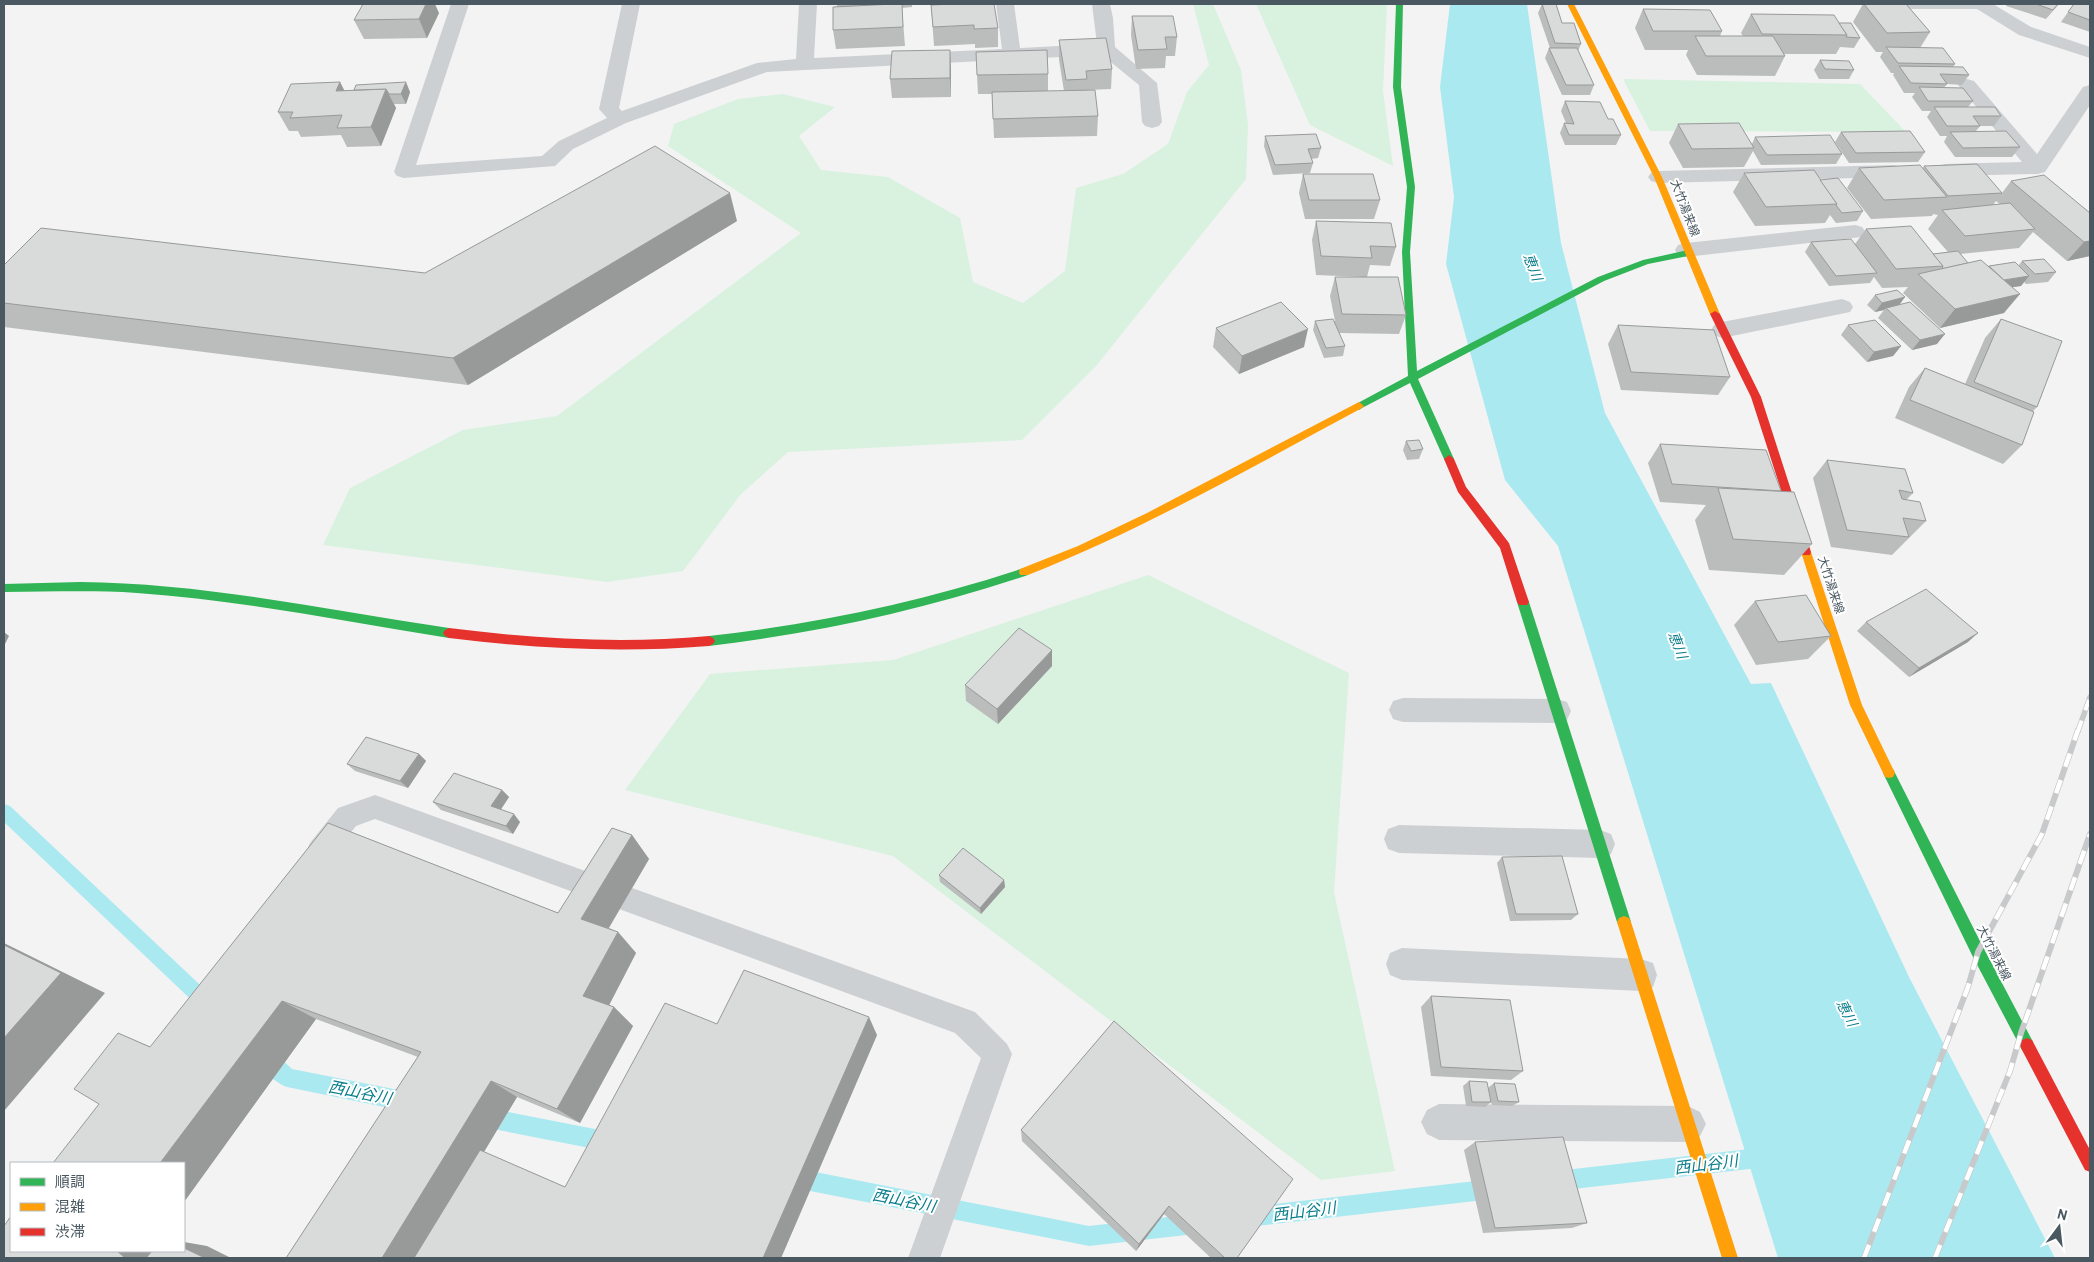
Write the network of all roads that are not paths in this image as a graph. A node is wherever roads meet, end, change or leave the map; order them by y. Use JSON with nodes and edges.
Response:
{"nodes":[{"id":1,"x":460,"y":4,"type":"edge"},
{"id":2,"x":631,"y":4,"type":"edge"},
{"id":3,"x":808,"y":4,"type":"edge"},
{"id":4,"x":1005,"y":4,"type":"edge"},
{"id":5,"x":1101,"y":4,"type":"edge"},
{"id":6,"x":1399,"y":4,"type":"edge"},
{"id":7,"x":1570,"y":4,"type":"edge"},
{"id":8,"x":1884,"y":4,"type":"edge"},
{"id":9,"x":1981,"y":4,"type":"edge"},
{"id":10,"x":1106,"y":49,"type":"junction"},
{"id":11,"x":2090,"y":53,"type":"edge"},
{"id":12,"x":1012,"y":54,"type":"junction"},
{"id":13,"x":804,"y":64,"type":"junction"},
{"id":14,"x":1967,"y":85,"type":"edge"},
{"id":15,"x":2090,"y":91,"type":"edge"},
{"id":16,"x":619,"y":119,"type":"junction"},
{"id":17,"x":1152,"y":122,"type":"dead end"},
{"id":18,"x":2038,"y":168,"type":"junction"},
{"id":19,"x":1928,"y":170,"type":"edge"},
{"id":20,"x":1908,"y":171,"type":"edge"},
{"id":21,"x":1658,"y":177,"type":"junction"},
{"id":22,"x":1855,"y":232,"type":"dead end"},
{"id":23,"x":1687,"y":251,"type":"junction"},
{"id":24,"x":1842,"y":307,"type":"dead end"},
{"id":25,"x":1722,"y":330,"type":"junction"},
{"id":26,"x":1414,"y":378,"type":"junction"},
{"id":27,"x":4,"y":588,"type":"edge"},
{"id":28,"x":1404,"y":710,"type":"dead end"},
{"id":29,"x":1557,"y":711,"type":"junction"},
{"id":30,"x":1399,"y":839,"type":"dead end"},
{"id":31,"x":1600,"y":844,"type":"junction"},
{"id":32,"x":304,"y":872,"type":"edge"},
{"id":33,"x":1402,"y":964,"type":"dead end"},
{"id":34,"x":1641,"y":975,"type":"junction"},
{"id":35,"x":1439,"y":1122,"type":"dead end"},
{"id":36,"x":1688,"y":1124,"type":"junction"},
{"id":37,"x":2088,"y":1158,"type":"edge"},
{"id":38,"x":924,"y":1258,"type":"edge"},
{"id":39,"x":1730,"y":1258,"type":"edge"}],
"edges":[{"from":1,"to":16,"type":"street"},
{"from":2,"to":16,"type":"street"},
{"from":3,"to":13,"type":"street"},
{"from":4,"to":12,"type":"street"},
{"from":5,"to":10,"type":"street"},
{"from":6,"to":26,"type":"street"},
{"from":7,"to":21,"type":"street","name":"大竹湯来線"},
{"from":8,"to":9,"type":"street"},
{"from":9,"to":11,"type":"street"},
{"from":10,"to":12,"type":"street"},
{"from":10,"to":17,"type":"street"},
{"from":12,"to":13,"type":"street"},
{"from":13,"to":16,"type":"street"},
{"from":14,"to":18,"type":"street"},
{"from":15,"to":18,"type":"street"},
{"from":18,"to":19,"type":"street"},
{"from":20,"to":21,"type":"street"},
{"from":21,"to":23,"type":"street","name":"大竹湯来線"},
{"from":22,"to":23,"type":"street"},
{"from":23,"to":25,"type":"street","name":"大竹湯来線"},
{"from":23,"to":26,"type":"street"},
{"from":24,"to":25,"type":"street"},
{"from":25,"to":37,"type":"street","name":"大竹湯来線"},
{"from":26,"to":27,"type":"street"},
{"from":26,"to":29,"type":"street"},
{"from":28,"to":29,"type":"street"},
{"from":29,"to":31,"type":"street"},
{"from":30,"to":31,"type":"street"},
{"from":31,"to":34,"type":"street"},
{"from":32,"to":38,"type":"lane"},
{"from":33,"to":34,"type":"street"},
{"from":34,"to":36,"type":"street"},
{"from":35,"to":36,"type":"street"},
{"from":36,"to":39,"type":"street"}]}
